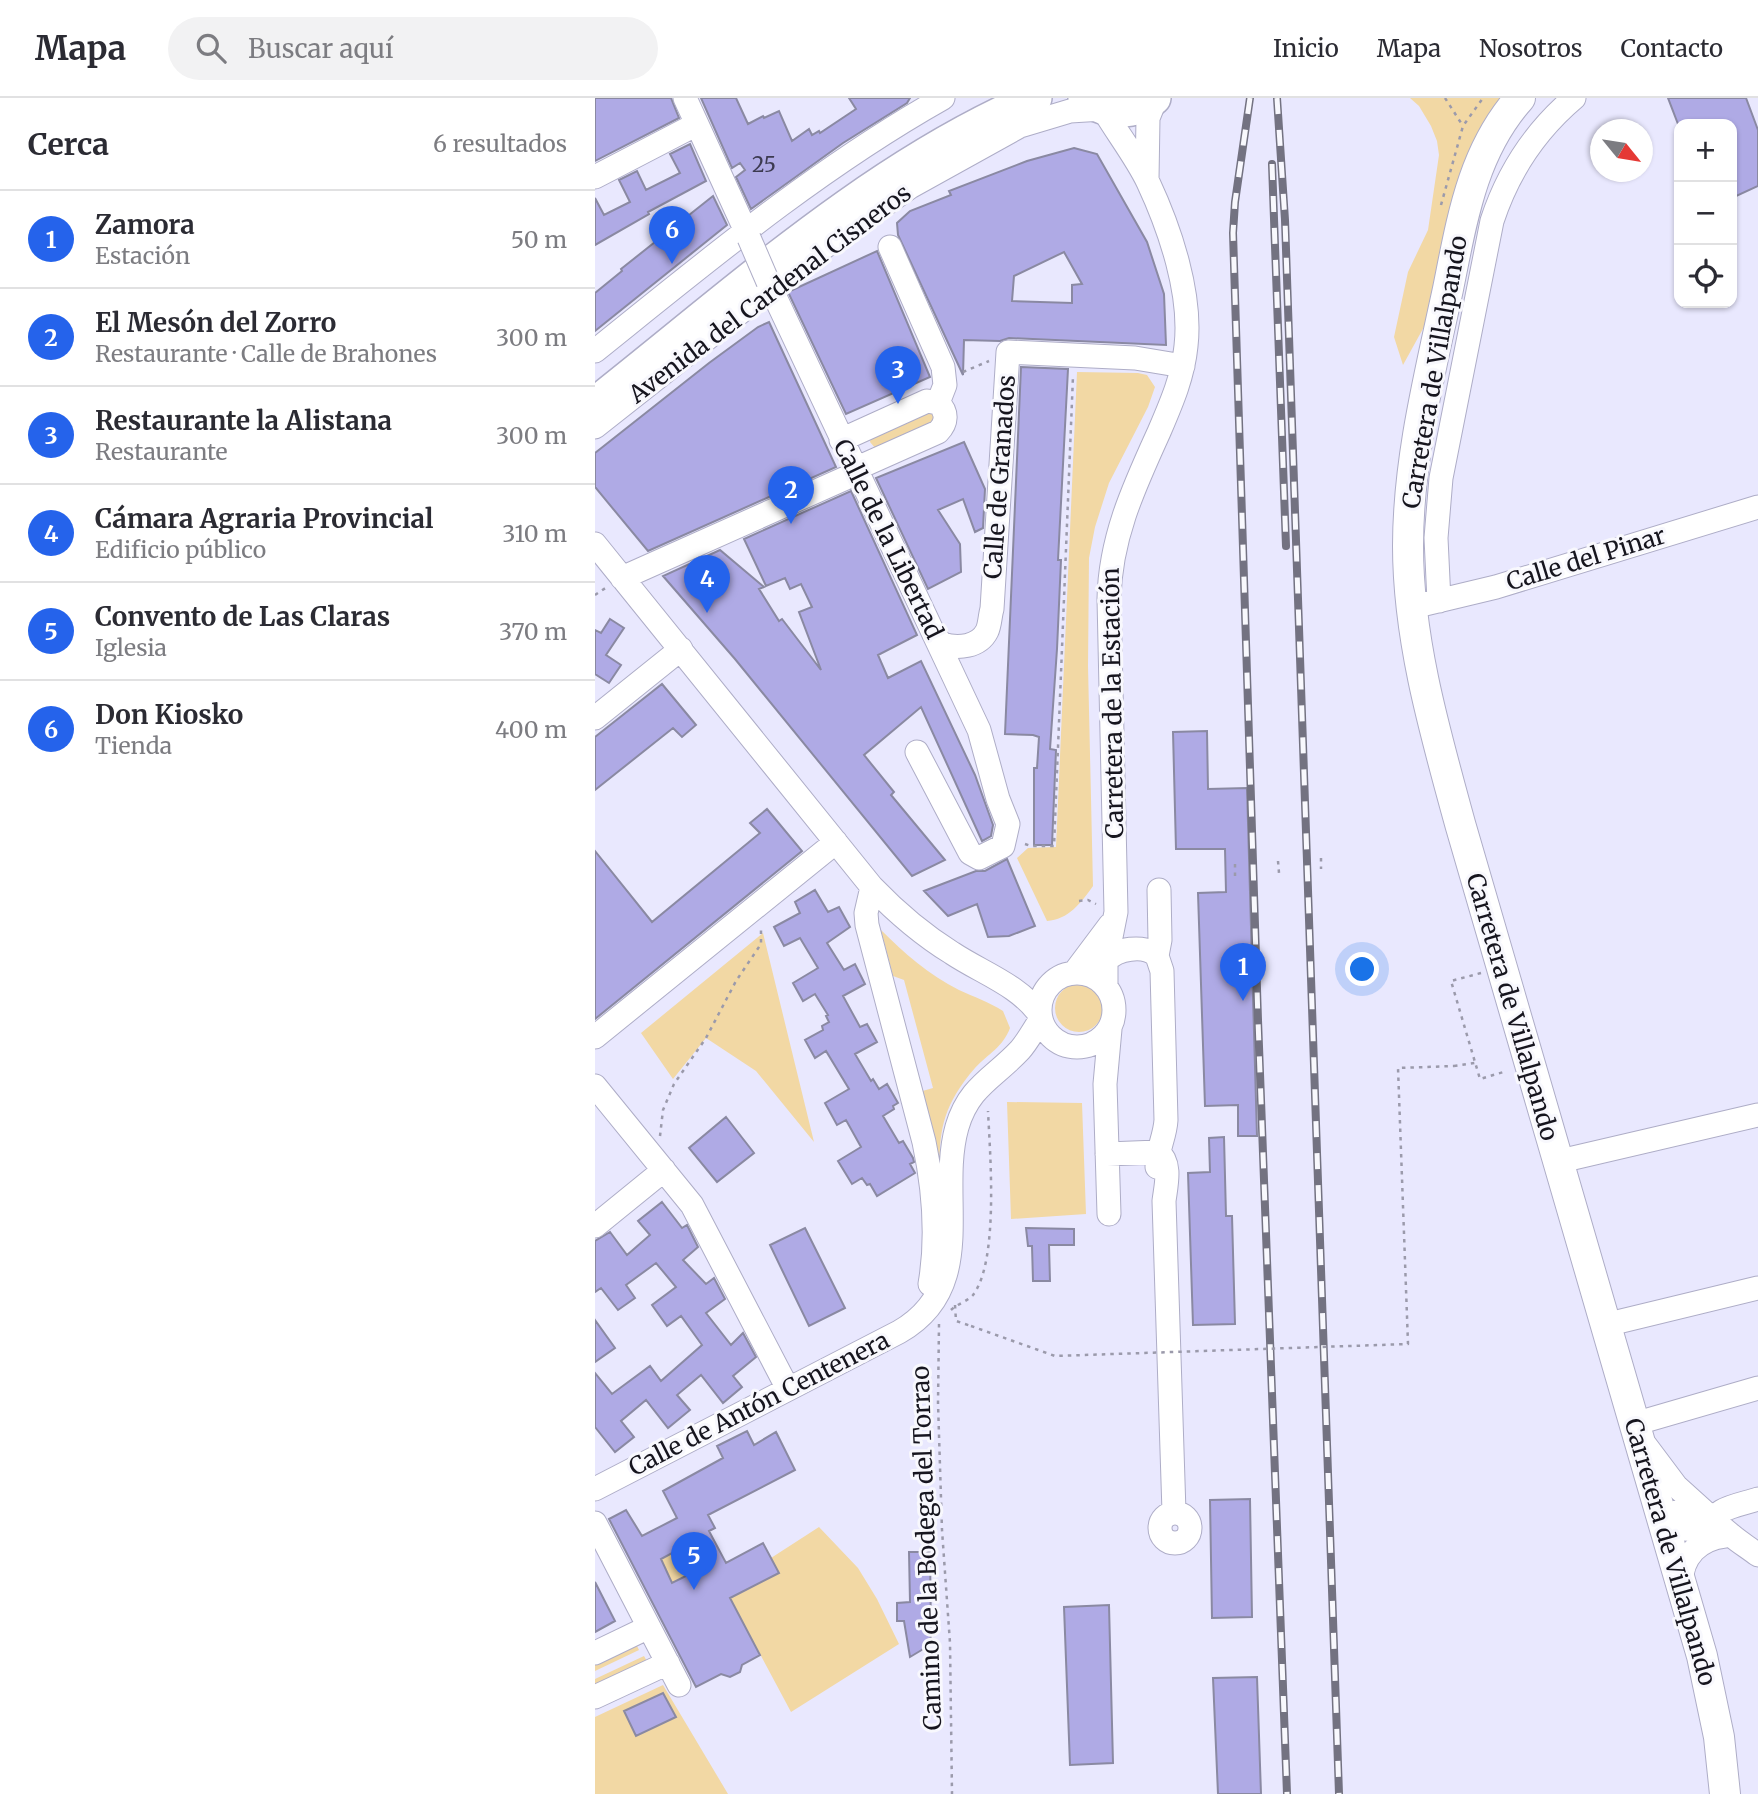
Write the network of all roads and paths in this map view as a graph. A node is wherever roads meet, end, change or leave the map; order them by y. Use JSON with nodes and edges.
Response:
{"nodes":[{"id":1,"x":685,"y":98,"type":"edge"},
{"id":2,"x":943,"y":98,"type":"edge"},
{"id":3,"x":983,"y":98,"type":"edge"},
{"id":4,"x":1035,"y":98,"type":"edge"},
{"id":5,"x":1155,"y":98,"type":"edge"},
{"id":6,"x":1445,"y":98,"type":"edge"},
{"id":7,"x":1520,"y":98,"type":"edge"},
{"id":8,"x":1539,"y":98,"type":"edge"},
{"id":9,"x":1556,"y":98,"type":"edge"},
{"id":10,"x":1574,"y":98,"type":"edge"},
{"id":11,"x":1094,"y":104,"type":"edge"},
{"id":12,"x":697,"y":124,"type":"junction"},
{"id":13,"x":1463,"y":126,"type":"dead end"},
{"id":14,"x":595,"y":177,"type":"edge"},
{"id":15,"x":1148,"y":182,"type":"junction"},
{"id":16,"x":1497,"y":208,"type":"junction"},
{"id":17,"x":1466,"y":210,"type":"junction"},
{"id":18,"x":747,"y":234,"type":"junction"},
{"id":19,"x":890,"y":247,"type":"dead end"},
{"id":20,"x":770,"y":285,"type":"junction"},
{"id":21,"x":595,"y":351,"type":"edge"},
{"id":22,"x":1008,"y":352,"type":"junction"},
{"id":23,"x":1183,"y":366,"type":"junction"},
{"id":24,"x":1073,"y":367,"type":"dead end"},
{"id":25,"x":595,"y":375,"type":"edge"},
{"id":26,"x":945,"y":380,"type":"junction"},
{"id":27,"x":938,"y":403,"type":"junction"},
{"id":28,"x":595,"y":404,"type":"edge"},
{"id":29,"x":595,"y":428,"type":"edge"},
{"id":30,"x":841,"y":440,"type":"junction"},
{"id":31,"x":856,"y":471,"type":"junction"},
{"id":32,"x":1758,"y":507,"type":"edge"},
{"id":33,"x":595,"y":544,"type":"edge"},
{"id":34,"x":1436,"y":554,"type":"junction"},
{"id":35,"x":622,"y":578,"type":"junction"},
{"id":36,"x":1481,"y":591,"type":"junction"},
{"id":37,"x":1425,"y":604,"type":"junction"},
{"id":38,"x":935,"y":635,"type":"junction"},
{"id":39,"x":681,"y":649,"type":"junction"},
{"id":40,"x":595,"y":718,"type":"edge"},
{"id":41,"x":916,"y":752,"type":"dead end"},
{"id":42,"x":1006,"y":836,"type":"junction"},
{"id":43,"x":836,"y":842,"type":"junction"},
{"id":44,"x":1321,"y":858,"type":"dead end"},
{"id":45,"x":1278,"y":861,"type":"dead end"},
{"id":46,"x":1235,"y":864,"type":"dead end"},
{"id":47,"x":1321,"y":869,"type":"dead end"},
{"id":48,"x":1279,"y":873,"type":"dead end"},
{"id":49,"x":1235,"y":876,"type":"dead end"},
{"id":50,"x":872,"y":887,"type":"junction"},
{"id":51,"x":1159,"y":890,"type":"dead end"},
{"id":52,"x":1079,"y":901,"type":"dead end"},
{"id":53,"x":1107,"y":907,"type":"junction"},
{"id":54,"x":752,"y":911,"type":"junction"},
{"id":55,"x":1157,"y":956,"type":"junction"},
{"id":56,"x":1106,"y":962,"type":"junction"},
{"id":57,"x":1501,"y":968,"type":"junction"},
{"id":58,"x":1074,"y":972,"type":"junction"},
{"id":59,"x":1051,"y":983,"type":"junction"},
{"id":60,"x":1013,"y":987,"type":"junction"},
{"id":61,"x":1106,"y":987,"type":"junction"},
{"id":62,"x":1040,"y":1017,"type":"junction"},
{"id":63,"x":1110,"y":1028,"type":"junction"},
{"id":64,"x":595,"y":1037,"type":"edge"},
{"id":65,"x":1065,"y":1043,"type":"junction"},
{"id":66,"x":1016,"y":1054,"type":"junction"},
{"id":67,"x":1475,"y":1063,"type":"junction"},
{"id":68,"x":1528,"y":1065,"type":"junction"},
{"id":69,"x":986,"y":1080,"type":"junction"},
{"id":70,"x":595,"y":1086,"type":"edge"},
{"id":71,"x":1105,"y":1086,"type":"junction"},
{"id":72,"x":1758,"y":1115,"type":"edge"},
{"id":73,"x":646,"y":1148,"type":"junction"},
{"id":74,"x":1158,"y":1152,"type":"junction"},
{"id":75,"x":1107,"y":1154,"type":"junction"},
{"id":76,"x":1556,"y":1162,"type":"junction"},
{"id":77,"x":664,"y":1170,"type":"junction"},
{"id":78,"x":1109,"y":1214,"type":"dead end"},
{"id":79,"x":595,"y":1226,"type":"edge"},
{"id":80,"x":1758,"y":1288,"type":"edge"},
{"id":81,"x":955,"y":1306,"type":"junction"},
{"id":82,"x":930,"y":1313,"type":"junction"},
{"id":83,"x":1605,"y":1325,"type":"junction"},
{"id":84,"x":1758,"y":1388,"type":"edge"},
{"id":85,"x":788,"y":1389,"type":"junction"},
{"id":86,"x":1635,"y":1426,"type":"junction"},
{"id":87,"x":595,"y":1489,"type":"edge"},
{"id":88,"x":1758,"y":1499,"type":"edge"},
{"id":89,"x":1174,"y":1512,"type":"dead end"},
{"id":90,"x":1663,"y":1521,"type":"junction"},
{"id":91,"x":1708,"y":1521,"type":"junction"},
{"id":92,"x":595,"y":1523,"type":"edge"},
{"id":93,"x":1732,"y":1536,"type":"junction"},
{"id":94,"x":1758,"y":1555,"type":"edge"},
{"id":95,"x":1681,"y":1583,"type":"junction"},
{"id":96,"x":649,"y":1627,"type":"junction"},
{"id":97,"x":595,"y":1653,"type":"edge"},
{"id":98,"x":668,"y":1662,"type":"junction"},
{"id":99,"x":679,"y":1685,"type":"dead end"},
{"id":100,"x":595,"y":1697,"type":"edge"},
{"id":101,"x":952,"y":1794,"type":"edge"},
{"id":102,"x":1725,"y":1794,"type":"edge"}],
"edges":[{"from":1,"to":12,"type":"street","name":"Calle de la Libertad"},
{"from":2,"to":18,"type":"street"},
{"from":3,"to":25,"type":"highway","name":"Avenida del Cardenal Cisneros"},
{"from":4,"to":28,"type":"highway","name":"Avenida del Cardenal Cisneros"},
{"from":5,"to":11,"type":"highway"},
{"from":5,"to":15,"type":"street","name":"Carretera de la Estación"},
{"from":6,"to":13,"type":"path"},
{"from":7,"to":17,"type":"main road","name":"Carretera de Villalpando"},
{"from":8,"to":17,"type":"main road","name":"Carretera de Villalpando"},
{"from":9,"to":16,"type":"street"},
{"from":10,"to":16,"type":"street"},
{"from":11,"to":15,"type":"street","name":"Carretera de la Estación"},
{"from":11,"to":20,"type":"street","name":"Avenida del Cardenal Cisneros"},
{"from":12,"to":14,"type":"street"},
{"from":12,"to":18,"type":"street","name":"Calle de la Libertad"},
{"from":15,"to":23,"type":"street","name":"Carretera de la Estación"},
{"from":16,"to":34,"type":"street"},
{"from":17,"to":37,"type":"main road","name":"Carretera de Villalpando"},
{"from":18,"to":20,"type":"street","name":"Calle de la Libertad","bridge":true},
{"from":18,"to":21,"type":"street"},
{"from":19,"to":26,"type":"street"},
{"from":20,"to":29,"type":"street","name":"Avenida del Cardenal Cisneros"},
{"from":20,"to":30,"type":"street","name":"Calle de la Libertad"},
{"from":22,"to":23,"type":"street","name":"Calle de Granados"},
{"from":22,"to":26,"type":"path"},
{"from":22,"to":38,"type":"street","name":"Calle de Granados"},
{"from":23,"to":53,"type":"street","name":"Carretera de la Estación"},
{"from":24,"to":42,"type":"path"},
{"from":26,"to":27,"type":"street"},
{"from":27,"to":30,"type":"street"},
{"from":27,"to":31,"type":"street"},
{"from":30,"to":31,"type":"street","name":"Calle de la Libertad"},
{"from":31,"to":35,"type":"street"},
{"from":31,"to":38,"type":"street","name":"Calle de la Libertad"},
{"from":32,"to":36,"type":"street","name":"Calle del Pinar"},
{"from":33,"to":35,"type":"street"},
{"from":34,"to":36,"type":"street"},
{"from":34,"to":37,"type":"street"},
{"from":35,"to":39,"type":"street"},
{"from":36,"to":37,"type":"street","name":"Calle del Pinar"},
{"from":37,"to":57,"type":"main road","name":"Carretera de Villalpando"},
{"from":38,"to":42,"type":"street","name":"Calle de la Libertad"},
{"from":39,"to":40,"type":"street"},
{"from":39,"to":43,"type":"street"},
{"from":41,"to":42,"type":"street"},
{"from":43,"to":50,"type":"street"},
{"from":43,"to":54,"type":"street"},
{"from":44,"to":47,"type":"path"},
{"from":45,"to":48,"type":"path"},
{"from":46,"to":49,"type":"path"},
{"from":50,"to":60,"type":"street"},
{"from":50,"to":82,"type":"street"},
{"from":51,"to":55,"type":"street"},
{"from":52,"to":53,"type":"path"},
{"from":53,"to":56,"type":"street","name":"Carretera de la Estación"},
{"from":53,"to":58,"type":"street","name":"Carretera de la Estación"},
{"from":54,"to":64,"type":"street"},
{"from":54,"to":73,"type":"path"},
{"from":55,"to":56,"type":"street"},
{"from":55,"to":74,"type":"street"},
{"from":56,"to":61,"type":"street","name":"Carretera de la Estación"},
{"from":57,"to":67,"type":"path"},
{"from":57,"to":68,"type":"main road","name":"Carretera de Villalpando"},
{"from":58,"to":59,"type":"street"},
{"from":58,"to":61,"type":"street"},
{"from":59,"to":60,"type":"street"},
{"from":59,"to":62,"type":"street"},
{"from":60,"to":62,"type":"street"},
{"from":61,"to":63,"type":"street"},
{"from":62,"to":65,"type":"street"},
{"from":62,"to":66,"type":"street"},
{"from":63,"to":65,"type":"street"},
{"from":63,"to":71,"type":"street"},
{"from":65,"to":66,"type":"street"},
{"from":65,"to":71,"type":"street"},
{"from":66,"to":69,"type":"street"},
{"from":67,"to":68,"type":"path"},
{"from":67,"to":81,"type":"path","bridge":true},
{"from":68,"to":76,"type":"main road","name":"Carretera de Villalpando"},
{"from":69,"to":81,"type":"path"},
{"from":69,"to":82,"type":"street"},
{"from":70,"to":73,"type":"street"},
{"from":71,"to":75,"type":"street"},
{"from":72,"to":76,"type":"street"},
{"from":73,"to":77,"type":"street"},
{"from":74,"to":75,"type":"street"},
{"from":74,"to":89,"type":"street"},
{"from":75,"to":78,"type":"street"},
{"from":76,"to":83,"type":"main road","name":"Carretera de Villalpando"},
{"from":77,"to":79,"type":"street"},
{"from":77,"to":85,"type":"street"},
{"from":80,"to":83,"type":"street"},
{"from":81,"to":82,"type":"path"},
{"from":82,"to":85,"type":"street","name":"Calle de Antón Centenera"},
{"from":82,"to":101,"type":"path","name":"Camino de la Bodega del Torrao"},
{"from":83,"to":86,"type":"main road","name":"Carretera de Villalpando"},
{"from":84,"to":86,"type":"street"},
{"from":85,"to":87,"type":"street","name":"Calle de Antón Centenera"},
{"from":86,"to":90,"type":"main road","name":"Carretera de Villalpando"},
{"from":86,"to":91,"type":"street"},
{"from":88,"to":91,"type":"street"},
{"from":90,"to":91,"type":"street"},
{"from":90,"to":95,"type":"main road","name":"Carretera de Villalpando"},
{"from":91,"to":93,"type":"street"},
{"from":92,"to":96,"type":"street"},
{"from":93,"to":94,"type":"street"},
{"from":93,"to":95,"type":"street"},
{"from":95,"to":102,"type":"main road","name":"Carretera de Villalpando"},
{"from":96,"to":97,"type":"street"},
{"from":96,"to":98,"type":"street"},
{"from":98,"to":99,"type":"street"},
{"from":98,"to":100,"type":"street"}]}
